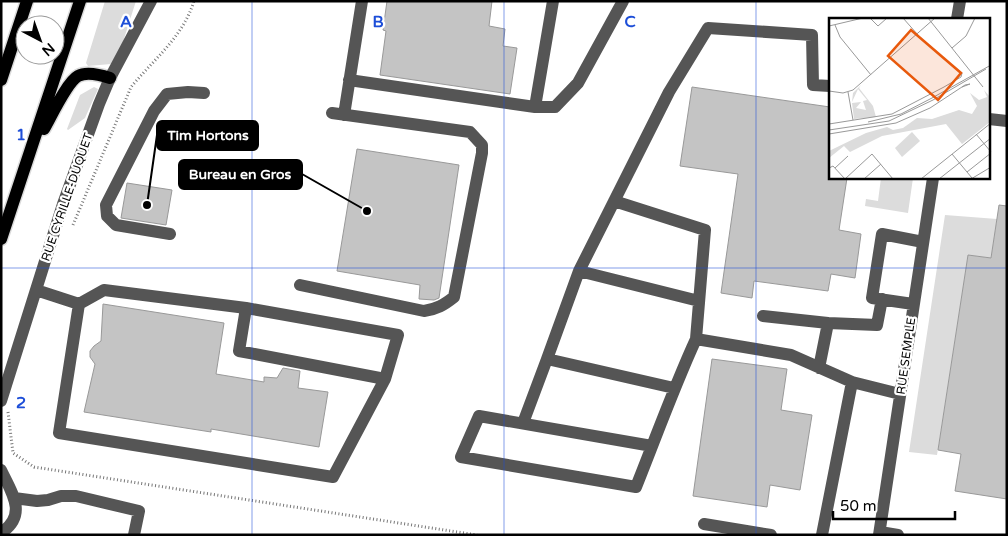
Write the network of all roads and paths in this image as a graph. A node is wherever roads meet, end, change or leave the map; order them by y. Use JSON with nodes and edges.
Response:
{"nodes":[{"id":1,"x":27,"y":1,"type":"edge"},
{"id":2,"x":80,"y":1,"type":"edge"},
{"id":3,"x":151,"y":1,"type":"edge"},
{"id":4,"x":194,"y":1,"type":"edge"},
{"id":5,"x":362,"y":1,"type":"edge"},
{"id":6,"x":553,"y":1,"type":"edge"},
{"id":7,"x":623,"y":1,"type":"edge"},
{"id":8,"x":960,"y":1,"type":"edge"},
{"id":9,"x":957,"y":18,"type":"edge"},
{"id":10,"x":110,"y":78,"type":"junction"},
{"id":11,"x":1,"y":80,"type":"edge"},
{"id":12,"x":349,"y":80,"type":"junction"},
{"id":13,"x":829,"y":86,"type":"edge"},
{"id":14,"x":204,"y":93,"type":"dead end"},
{"id":15,"x":535,"y":107,"type":"junction"},
{"id":16,"x":990,"y":119,"type":"edge"},
{"id":17,"x":1007,"y":121,"type":"edge"},
{"id":18,"x":30,"y":152,"type":"junction"},
{"id":19,"x":933,"y":179,"type":"edge"},
{"id":20,"x":614,"y":201,"type":"junction"},
{"id":21,"x":69,"y":234,"type":"dead end"},
{"id":22,"x":170,"y":234,"type":"dead end"},
{"id":23,"x":1,"y":239,"type":"edge"},
{"id":24,"x":923,"y":242,"type":"junction"},
{"id":25,"x":579,"y":271,"type":"junction"},
{"id":26,"x":300,"y":284,"type":"dead end"},
{"id":27,"x":36,"y":290,"type":"junction"},
{"id":28,"x":882,"y":299,"type":"junction"},
{"id":29,"x":699,"y":301,"type":"junction"},
{"id":30,"x":79,"y":304,"type":"junction"},
{"id":31,"x":913,"y":304,"type":"junction"},
{"id":32,"x":246,"y":308,"type":"junction"},
{"id":33,"x":763,"y":316,"type":"dead end"},
{"id":34,"x":828,"y":323,"type":"junction"},
{"id":35,"x":696,"y":339,"type":"junction"},
{"id":36,"x":547,"y":359,"type":"junction"},
{"id":37,"x":819,"y":368,"type":"junction"},
{"id":38,"x":385,"y":379,"type":"junction"},
{"id":39,"x":852,"y":382,"type":"junction"},
{"id":40,"x":674,"y":388,"type":"junction"},
{"id":41,"x":900,"y":394,"type":"junction"},
{"id":42,"x":6,"y":403,"type":"edge"},
{"id":43,"x":523,"y":424,"type":"junction"},
{"id":44,"x":652,"y":446,"type":"junction"},
{"id":45,"x":1,"y":470,"type":"edge"},
{"id":46,"x":14,"y":498,"type":"junction"},
{"id":47,"x":704,"y":524,"type":"dead end"},
{"id":48,"x":1,"y":533,"type":"edge"},
{"id":49,"x":880,"y":533,"type":"edge"},
{"id":50,"x":134,"y":535,"type":"edge"},
{"id":51,"x":477,"y":535,"type":"edge"},
{"id":52,"x":771,"y":535,"type":"edge"},
{"id":53,"x":822,"y":535,"type":"edge"},
{"id":54,"x":898,"y":535,"type":"edge"}],
"edges":[{"from":1,"to":11,"type":"main road"},
{"from":2,"to":18,"type":"main road"},
{"from":3,"to":10,"type":"street","name":"RUE CYRILLE-DUQUET"},
{"from":4,"to":21,"type":"path"},
{"from":5,"to":12,"type":"street"},
{"from":6,"to":15,"type":"street"},
{"from":7,"to":15,"type":"street"},
{"from":8,"to":9,"type":"street"},
{"from":10,"to":18,"type":"main road"},
{"from":10,"to":27,"type":"street","name":"RUE CYRILLE-DUQUET"},
{"from":12,"to":15,"type":"street"},
{"from":12,"to":26,"type":"street"},
{"from":13,"to":20,"type":"street"},
{"from":14,"to":22,"type":"street"},
{"from":16,"to":17,"type":"street"},
{"from":18,"to":23,"type":"main road"},
{"from":19,"to":24,"type":"street","name":"RUE SEMPLE"},
{"from":20,"to":25,"type":"street"},
{"from":20,"to":29,"type":"street"},
{"from":24,"to":28,"type":"street"},
{"from":24,"to":31,"type":"street","name":"RUE SEMPLE"},
{"from":25,"to":29,"type":"street"},
{"from":25,"to":36,"type":"street"},
{"from":27,"to":30,"type":"street"},
{"from":27,"to":42,"type":"street","name":"RUE CYRILLE-DUQUET"},
{"from":28,"to":31,"type":"street"},
{"from":28,"to":34,"type":"street"},
{"from":29,"to":35,"type":"street"},
{"from":30,"to":32,"type":"street"},
{"from":30,"to":38,"type":"street"},
{"from":31,"to":41,"type":"street","name":"RUE SEMPLE"},
{"from":32,"to":38,"type":"street"},
{"from":32,"to":38,"type":"street"},
{"from":33,"to":34,"type":"street"},
{"from":34,"to":37,"type":"street"},
{"from":35,"to":37,"type":"street"},
{"from":35,"to":40,"type":"street"},
{"from":36,"to":40,"type":"street"},
{"from":36,"to":43,"type":"street"},
{"from":37,"to":39,"type":"street"},
{"from":39,"to":41,"type":"street"},
{"from":39,"to":53,"type":"street"},
{"from":40,"to":44,"type":"street"},
{"from":41,"to":49,"type":"street","name":"RUE SEMPLE"},
{"from":42,"to":51,"type":"path"},
{"from":43,"to":44,"type":"street"},
{"from":43,"to":44,"type":"street"},
{"from":45,"to":46,"type":"street"},
{"from":46,"to":48,"type":"street"},
{"from":46,"to":50,"type":"street"},
{"from":47,"to":52,"type":"street"},
{"from":49,"to":54,"type":"street"}]}
